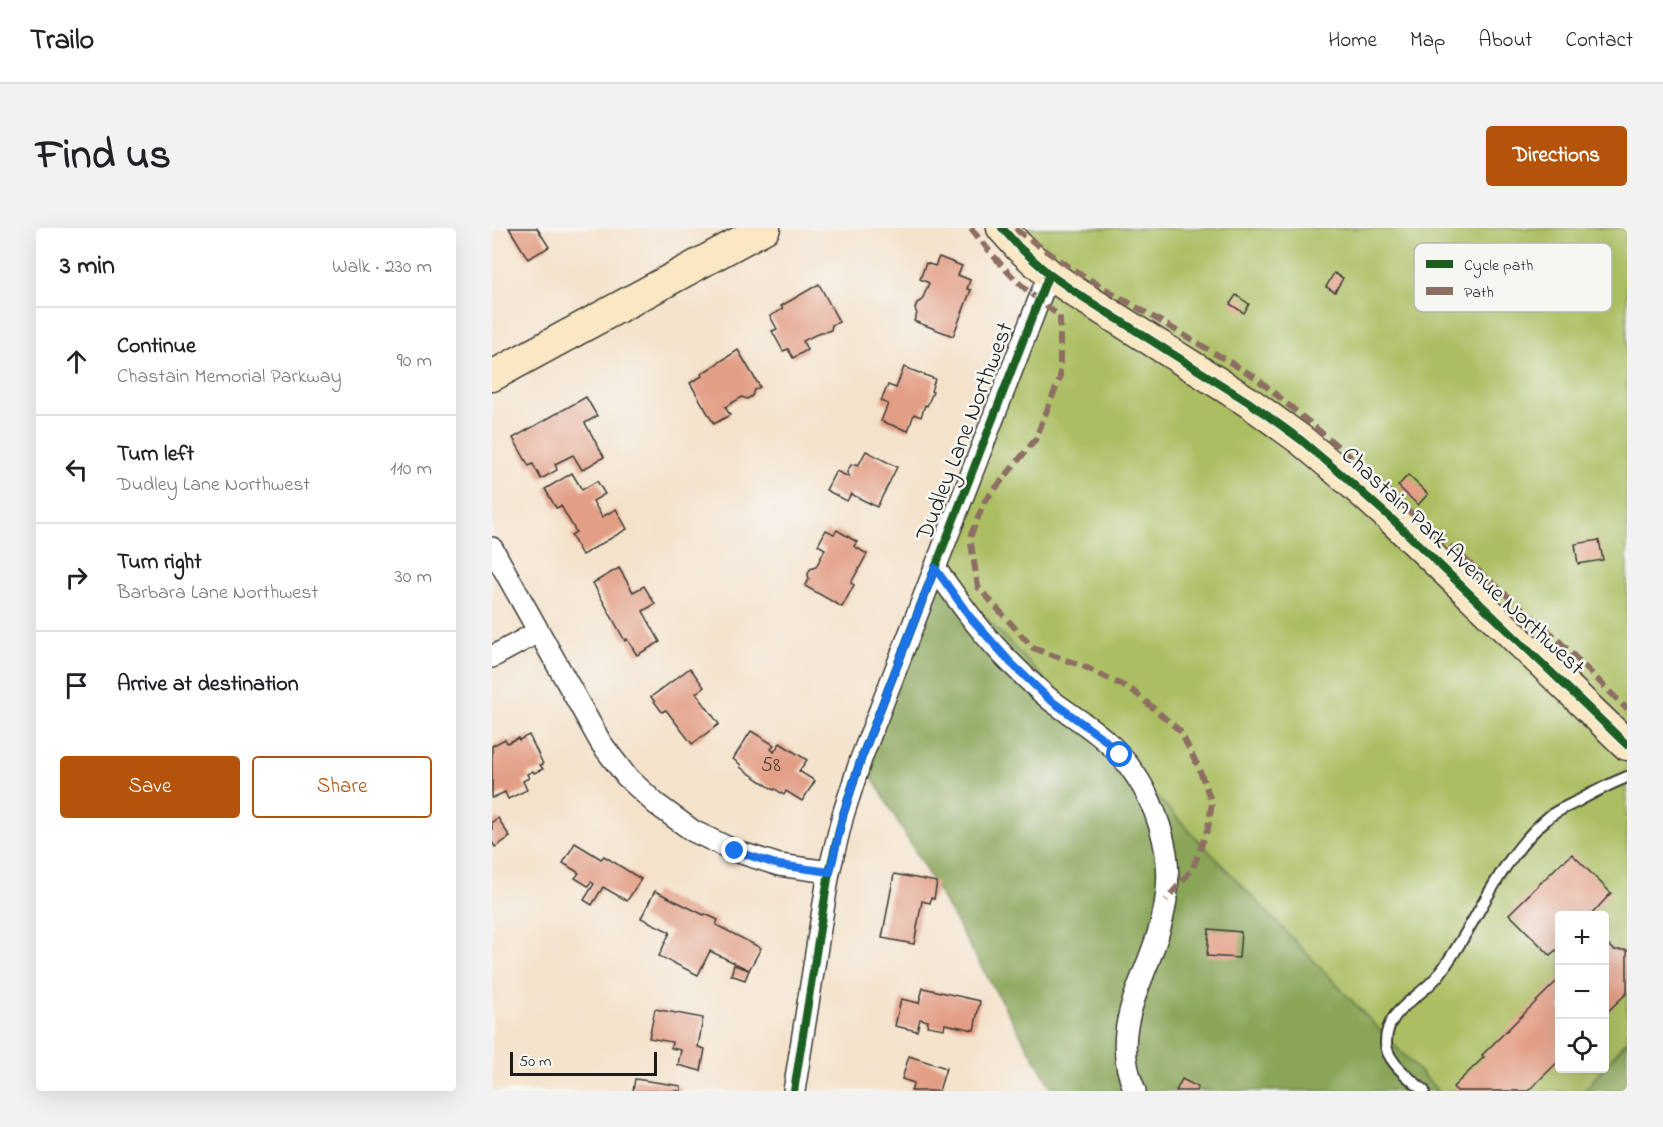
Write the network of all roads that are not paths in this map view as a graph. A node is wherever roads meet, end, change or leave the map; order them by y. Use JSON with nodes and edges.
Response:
{"nodes":[{"id":1,"x":765,"y":228,"type":"edge"},
{"id":2,"x":1002,"y":228,"type":"edge"},
{"id":3,"x":1049,"y":274,"type":"junction"},
{"id":4,"x":492,"y":376,"type":"edge"},
{"id":5,"x":492,"y":548,"type":"edge"},
{"id":6,"x":935,"y":568,"type":"junction"},
{"id":7,"x":538,"y":632,"type":"junction"},
{"id":8,"x":492,"y":657,"type":"edge"},
{"id":9,"x":1627,"y":745,"type":"edge"},
{"id":10,"x":1627,"y":777,"type":"edge"},
{"id":11,"x":830,"y":872,"type":"junction"},
{"id":12,"x":794,"y":1091,"type":"edge"},
{"id":13,"x":1135,"y":1091,"type":"edge"},
{"id":14,"x":1424,"y":1091,"type":"edge"}],
"edges":[{"from":1,"to":4,"type":"street"},
{"from":2,"to":3,"type":"street","name":"Chastain Park Avenue Northwest"},
{"from":3,"to":6,"type":"street","name":"Dudley Lane Northwest"},
{"from":3,"to":9,"type":"street","name":"Chastain Park Avenue Northwest"},
{"from":5,"to":7,"type":"street"},
{"from":6,"to":11,"type":"street","name":"Dudley Lane Northwest"},
{"from":6,"to":13,"type":"street"},
{"from":7,"to":8,"type":"street"},
{"from":7,"to":11,"type":"street"},
{"from":10,"to":14,"type":"lane"},
{"from":11,"to":12,"type":"street","name":"Dudley Lane Northwest"}]}
